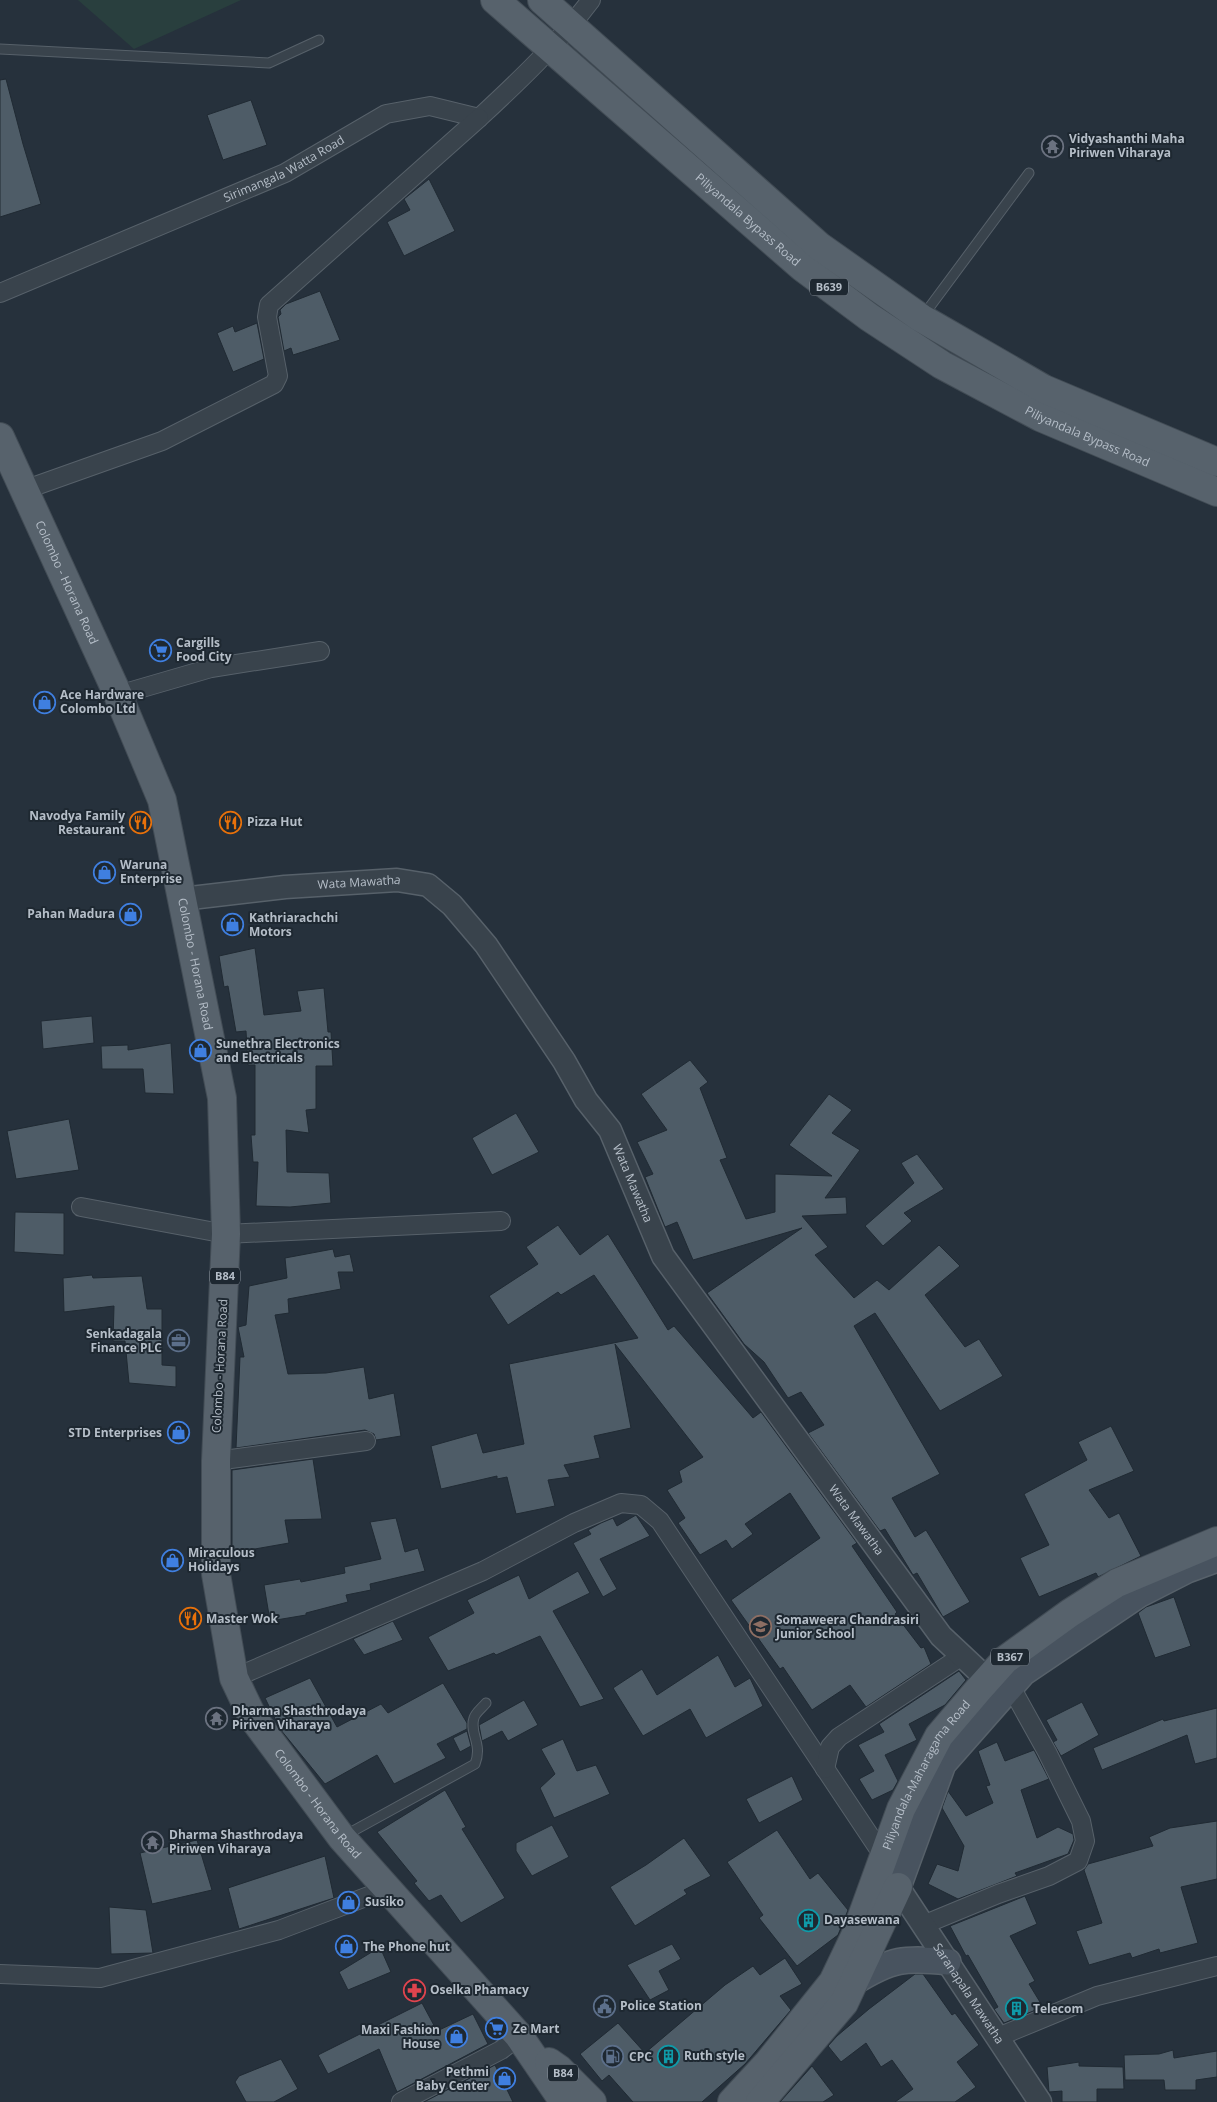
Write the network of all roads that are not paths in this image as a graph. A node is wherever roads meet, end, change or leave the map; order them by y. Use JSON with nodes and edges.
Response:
{"nodes":[{"id":1,"x":495,"y":0,"type":"edge"},
{"id":2,"x":542,"y":0,"type":"edge"},
{"id":3,"x":591,"y":0,"type":"edge"},
{"id":4,"x":572,"y":26,"type":"junction"},
{"id":5,"x":319,"y":40,"type":"dead end"},
{"id":6,"x":550,"y":48,"type":"junction"},
{"id":7,"x":0,"y":49,"type":"edge"},
{"id":8,"x":479,"y":118,"type":"junction"},
{"id":9,"x":1029,"y":173,"type":"dead end"},
{"id":10,"x":0,"y":293,"type":"edge"},
{"id":11,"x":921,"y":318,"type":"junction"},
{"id":12,"x":0,"y":439,"type":"edge"},
{"id":13,"x":1217,"y":462,"type":"edge"},
{"id":14,"x":24,"y":490,"type":"junction"},
{"id":15,"x":1217,"y":492,"type":"edge"},
{"id":16,"x":320,"y":651,"type":"dead end"},
{"id":17,"x":118,"y":695,"type":"junction"},
{"id":18,"x":182,"y":899,"type":"junction"},
{"id":19,"x":80,"y":1208,"type":"dead end"},
{"id":20,"x":501,"y":1222,"type":"dead end"},
{"id":21,"x":226,"y":1234,"type":"junction"},
{"id":22,"x":366,"y":1441,"type":"dead end"},
{"id":23,"x":216,"y":1462,"type":"junction"},
{"id":24,"x":1217,"y":1541,"type":"edge"},
{"id":25,"x":1217,"y":1560,"type":"edge"},
{"id":26,"x":962,"y":1656,"type":"junction"},
{"id":27,"x":234,"y":1678,"type":"junction"},
{"id":28,"x":999,"y":1683,"type":"junction"},
{"id":29,"x":486,"y":1703,"type":"dead end"},
{"id":30,"x":825,"y":1769,"type":"junction"},
{"id":31,"x":342,"y":1838,"type":"junction"},
{"id":32,"x":884,"y":1857,"type":"junction"},
{"id":33,"x":898,"y":1887,"type":"junction"},
{"id":34,"x":388,"y":1889,"type":"junction"},
{"id":35,"x":923,"y":1924,"type":"junction"},
{"id":36,"x":948,"y":1962,"type":"junction"},
{"id":37,"x":1217,"y":1966,"type":"edge"},
{"id":38,"x":0,"y":1974,"type":"edge"},
{"id":39,"x":854,"y":1982,"type":"junction"},
{"id":40,"x":998,"y":2037,"type":"junction"},
{"id":41,"x":524,"y":2042,"type":"junction"},
{"id":42,"x":401,"y":2102,"type":"edge"},
{"id":43,"x":564,"y":2102,"type":"edge"},
{"id":44,"x":592,"y":2102,"type":"edge"},
{"id":45,"x":732,"y":2102,"type":"edge"},
{"id":46,"x":760,"y":2102,"type":"edge"},
{"id":47,"x":1040,"y":2102,"type":"edge"}],
"edges":[{"from":1,"to":6,"type":"main road","name":"Piliyandala Bypass Road","number":"B639"},
{"from":2,"to":4,"type":"main road","name":"Piliyandala Bypass Road","number":"B639"},
{"from":3,"to":4,"type":"street"},
{"from":4,"to":6,"type":"street"},
{"from":4,"to":11,"type":"main road","name":"Piliyandala Bypass Road","number":"B639"},
{"from":5,"to":7,"type":"lane"},
{"from":6,"to":8,"type":"street"},
{"from":6,"to":15,"type":"main road","name":"Piliyandala Bypass Road","number":"B639"},
{"from":8,"to":10,"type":"street","name":"Sirimangala Watta Road"},
{"from":8,"to":14,"type":"street"},
{"from":9,"to":11,"type":"lane"},
{"from":11,"to":13,"type":"main road","name":"Piliyandala Bypass Road","number":"B639"},
{"from":12,"to":14,"type":"main road","name":"Colombo - Horana Road","number":"B84"},
{"from":14,"to":17,"type":"main road","name":"Colombo - Horana Road","number":"B84"},
{"from":16,"to":17,"type":"street"},
{"from":17,"to":18,"type":"main road","name":"Colombo - Horana Road","number":"B84"},
{"from":18,"to":21,"type":"main road","name":"Colombo - Horana Road","number":"B84"},
{"from":18,"to":26,"type":"street","name":"Wata Mawatha"},
{"from":19,"to":21,"type":"street"},
{"from":20,"to":21,"type":"street"},
{"from":21,"to":23,"type":"main road","name":"Colombo - Horana Road","number":"B84"},
{"from":22,"to":23,"type":"street"},
{"from":23,"to":27,"type":"main road","name":"Colombo - Horana Road","number":"B84"},
{"from":24,"to":28,"type":"main road","name":"Piliyandala-Maharagama Road","number":"B367"},
{"from":25,"to":28,"type":"main road","name":"Piliyandala-Maharagama Road","number":"B367"},
{"from":26,"to":28,"type":"street","name":"Wata Mawatha"},
{"from":26,"to":30,"type":"street"},
{"from":27,"to":30,"type":"street"},
{"from":27,"to":31,"type":"main road","name":"Colombo - Horana Road","number":"B84"},
{"from":28,"to":32,"type":"main road","name":"Piliyandala-Maharagama Road","number":"B367"},
{"from":28,"to":33,"type":"main road","name":"Piliyandala-Maharagama Road","number":"B367"},
{"from":28,"to":35,"type":"street"},
{"from":29,"to":31,"type":"lane"},
{"from":30,"to":32,"type":"street"},
{"from":31,"to":34,"type":"main road","name":"Colombo - Horana Road","number":"B84"},
{"from":32,"to":33,"type":"street","name":"Saranapala Mawatha"},
{"from":32,"to":45,"type":"main road","name":"Piliyandala-Maharagama Road","number":"B367"},
{"from":33,"to":35,"type":"street","name":"Saranapala Mawatha"},
{"from":33,"to":39,"type":"main road","name":"Piliyandala-Maharagama Road","number":"B367"},
{"from":34,"to":38,"type":"street"},
{"from":34,"to":41,"type":"main road","name":"Colombo - Horana Road","number":"B84"},
{"from":35,"to":36,"type":"street","name":"Saranapala Mawatha"},
{"from":36,"to":39,"type":"main road"},
{"from":36,"to":40,"type":"street","name":"Saranapala Mawatha"},
{"from":37,"to":40,"type":"street"},
{"from":39,"to":46,"type":"main road","name":"Piliyandala-Maharagama Road","number":"B367"},
{"from":40,"to":47,"type":"street","name":"Saranapala Mawatha"},
{"from":41,"to":42,"type":"street"},
{"from":41,"to":43,"type":"main road","number":"B84"},
{"from":41,"to":44,"type":"main road","number":"B84"}]}
